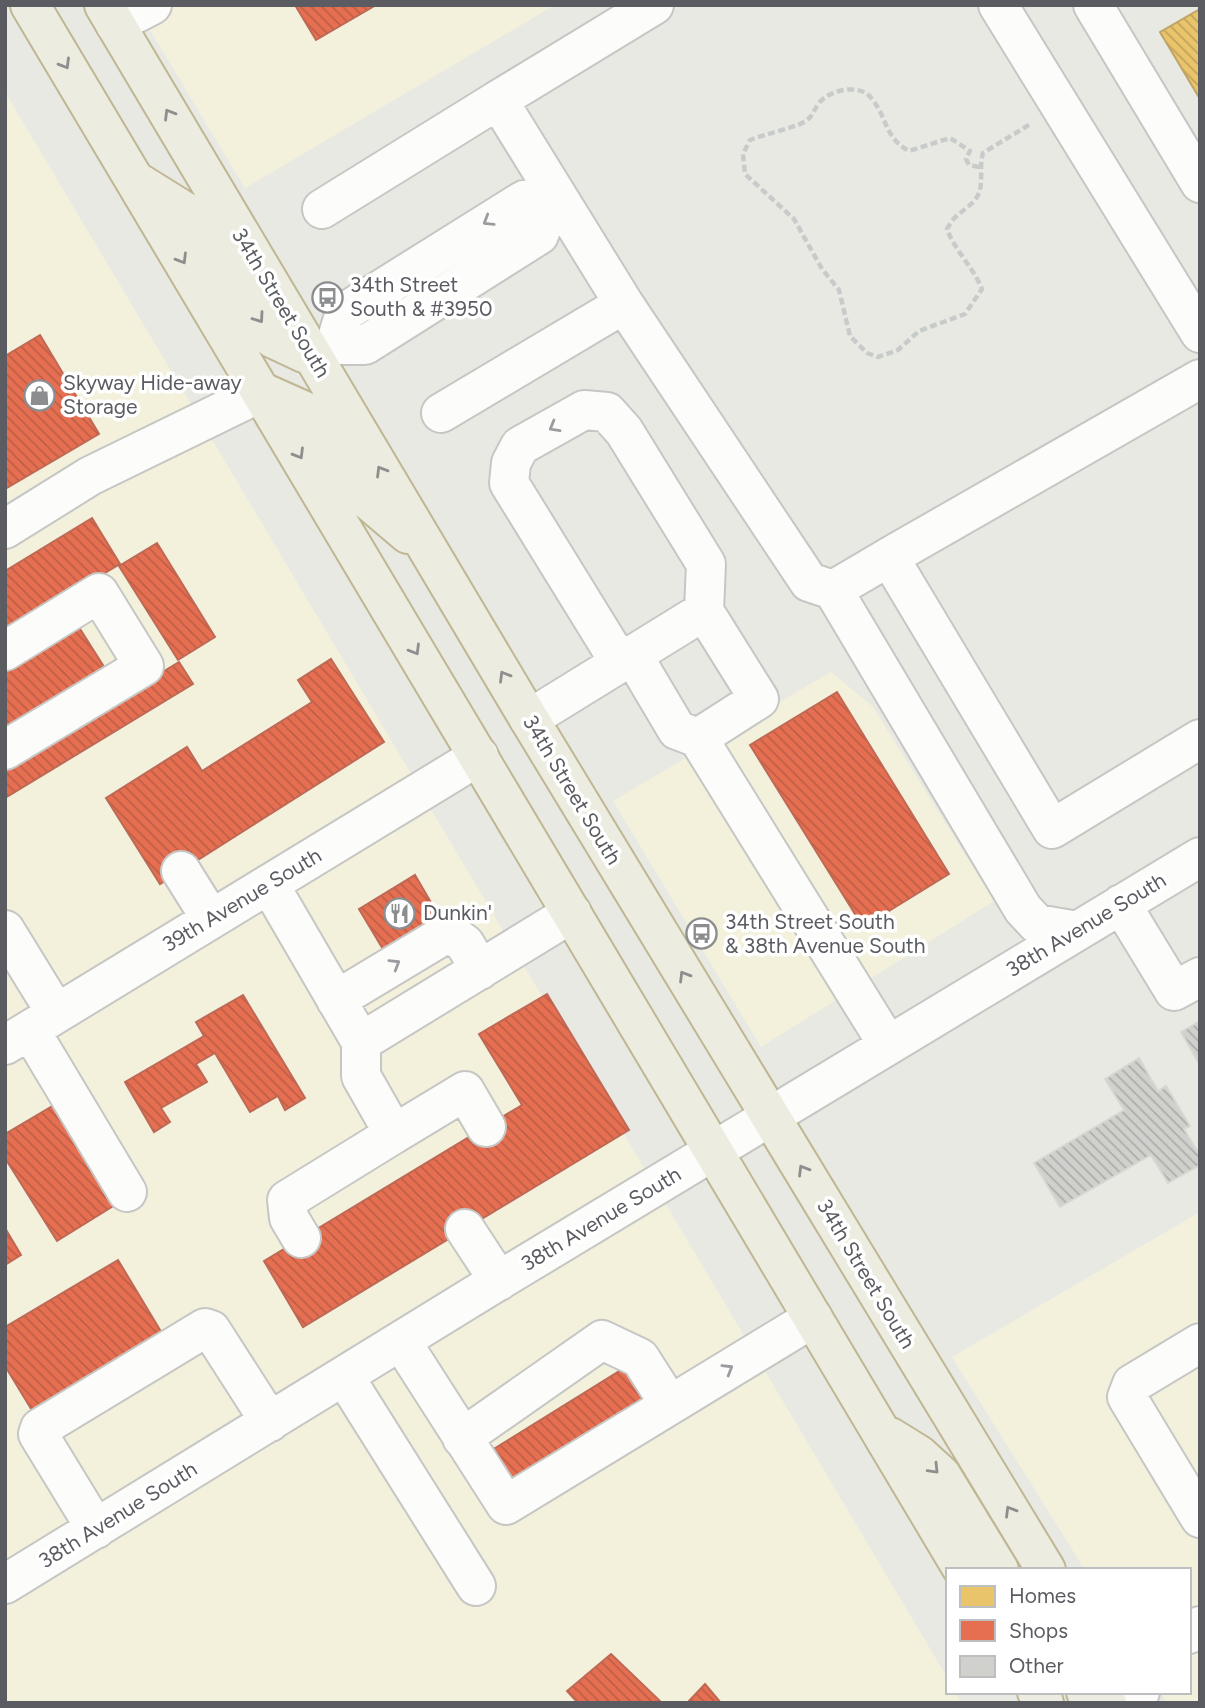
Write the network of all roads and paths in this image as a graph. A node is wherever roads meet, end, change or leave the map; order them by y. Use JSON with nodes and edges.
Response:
{"nodes":[{"id":1,"x":30,"y":5,"type":"edge"},
{"id":2,"x":152,"y":5,"type":"edge"},
{"id":3,"x":653,"y":5,"type":"edge"},
{"id":4,"x":998,"y":5,"type":"edge"},
{"id":5,"x":1093,"y":5,"type":"edge"},
{"id":6,"x":110,"y":15,"type":"edge"},
{"id":7,"x":498,"y":100,"type":"junction"},
{"id":8,"x":1060,"y":106,"type":"junction"},
{"id":9,"x":970,"y":151,"type":"junction"},
{"id":10,"x":983,"y":153,"type":"junction"},
{"id":11,"x":979,"y":167,"type":"junction"},
{"id":12,"x":135,"y":180,"type":"junction"},
{"id":13,"x":1200,"y":183,"type":"edge"},
{"id":14,"x":322,"y":209,"type":"dead end"},
{"id":15,"x":554,"y":209,"type":"junction"},
{"id":16,"x":624,"y":304,"type":"junction"},
{"id":17,"x":1200,"y":333,"type":"edge"},
{"id":18,"x":325,"y":351,"type":"junction"},
{"id":19,"x":1200,"y":379,"type":"edge"},
{"id":20,"x":262,"y":393,"type":"junction"},
{"id":21,"x":441,"y":413,"type":"dead end"},
{"id":22,"x":509,"y":483,"type":"junction"},
{"id":23,"x":5,"y":529,"type":"edge"},
{"id":24,"x":429,"y":550,"type":"junction"},
{"id":25,"x":889,"y":557,"type":"junction"},
{"id":26,"x":580,"y":580,"type":"junction"},
{"id":27,"x":833,"y":590,"type":"junction"},
{"id":28,"x":704,"y":611,"type":"junction"},
{"id":29,"x":5,"y":650,"type":"edge"},
{"id":30,"x":626,"y":659,"type":"junction"},
{"id":31,"x":529,"y":719,"type":"junction"},
{"id":32,"x":698,"y":738,"type":"junction"},
{"id":33,"x":1200,"y":739,"type":"edge"},
{"id":34,"x":5,"y":750,"type":"edge"},
{"id":35,"x":479,"y":756,"type":"junction"},
{"id":36,"x":1200,"y":857,"type":"edge"},
{"id":37,"x":181,"y":871,"type":"dead end"},
{"id":38,"x":269,"y":884,"type":"junction"},
{"id":39,"x":1121,"y":904,"type":"junction"},
{"id":40,"x":572,"y":913,"type":"junction"},
{"id":41,"x":211,"y":919,"type":"junction"},
{"id":42,"x":5,"y":930,"type":"edge"},
{"id":43,"x":1077,"y":931,"type":"junction"},
{"id":44,"x":480,"y":970,"type":"junction"},
{"id":45,"x":1200,"y":976,"type":"edge"},
{"id":46,"x":337,"y":1000,"type":"junction"},
{"id":47,"x":30,"y":1029,"type":"edge"},
{"id":48,"x":361,"y":1042,"type":"junction"},
{"id":49,"x":888,"y":1045,"type":"junction"},
{"id":50,"x":771,"y":1116,"type":"junction"},
{"id":51,"x":486,"y":1127,"type":"dead end"},
{"id":52,"x":394,"y":1134,"type":"junction"},
{"id":53,"x":714,"y":1150,"type":"junction"},
{"id":54,"x":127,"y":1192,"type":"dead end"},
{"id":55,"x":465,"y":1229,"type":"dead end"},
{"id":56,"x":301,"y":1238,"type":"dead end"},
{"id":57,"x":499,"y":1281,"type":"junction"},
{"id":58,"x":813,"y":1318,"type":"junction"},
{"id":59,"x":401,"y":1340,"type":"junction"},
{"id":60,"x":1200,"y":1343,"type":"edge"},
{"id":61,"x":344,"y":1376,"type":"junction"},
{"id":62,"x":670,"y":1405,"type":"junction"},
{"id":63,"x":270,"y":1422,"type":"junction"},
{"id":64,"x":879,"y":1431,"type":"junction"},
{"id":65,"x":462,"y":1438,"type":"junction"},
{"id":66,"x":1200,"y":1518,"type":"edge"},
{"id":67,"x":96,"y":1529,"type":"junction"},
{"id":68,"x":962,"y":1568,"type":"edge"},
{"id":69,"x":998,"y":1568,"type":"edge"},
{"id":70,"x":1045,"y":1568,"type":"edge"},
{"id":71,"x":5,"y":1584,"type":"edge"},
{"id":72,"x":476,"y":1586,"type":"dead end"},
{"id":73,"x":1090,"y":1694,"type":"edge"},
{"id":74,"x":1107,"y":1703,"type":"edge"}],
"edges":[{"from":1,"to":12,"type":"highway","one_way":true},
{"from":2,"to":6,"type":"street"},
{"from":3,"to":7,"type":"street"},
{"from":4,"to":8,"type":"street"},
{"from":5,"to":13,"type":"street"},
{"from":18,"to":6,"type":"highway","name":"34th Street South","one_way":true},
{"from":7,"to":14,"type":"street"},
{"from":7,"to":15,"type":"street"},
{"from":8,"to":10,"type":"path"},
{"from":8,"to":17,"type":"street"},
{"from":9,"to":10,"type":"path"},
{"from":9,"to":11,"type":"path"},
{"from":9,"to":11,"type":"path"},
{"from":10,"to":11,"type":"path"},
{"from":12,"to":18,"type":"highway","one_way":true},
{"from":12,"to":20,"type":"highway","one_way":true},
{"from":15,"to":16,"type":"street"},
{"from":15,"to":18,"type":"street"},
{"from":16,"to":21,"type":"street"},
{"from":16,"to":27,"type":"street"},
{"from":24,"to":18,"type":"highway","name":"34th Street South","one_way":true},
{"from":19,"to":25,"type":"street"},
{"from":20,"to":23,"type":"street"},
{"from":20,"to":24,"type":"highway"},
{"from":20,"to":35,"type":"highway","one_way":true},
{"from":22,"to":26,"type":"street"},
{"from":22,"to":26,"type":"street"},
{"from":28,"to":22,"type":"street","one_way":true},
{"from":31,"to":24,"type":"highway","name":"34th Street South","one_way":true},
{"from":25,"to":27,"type":"street"},
{"from":25,"to":33,"type":"street"},
{"from":26,"to":30,"type":"street"},
{"from":27,"to":43,"type":"street"},
{"from":28,"to":30,"type":"street"},
{"from":28,"to":32,"type":"street"},
{"from":29,"to":34,"type":"street"},
{"from":30,"to":31,"type":"street"},
{"from":30,"to":32,"type":"street"},
{"from":50,"to":31,"type":"highway","name":"34th Street South","one_way":true},
{"from":32,"to":49,"type":"street"},
{"from":35,"to":38,"type":"street","name":"39th Avenue South"},
{"from":35,"to":40,"type":"highway"},
{"from":36,"to":39,"type":"street","name":"38th Avenue South"},
{"from":37,"to":41,"type":"street"},
{"from":38,"to":41,"type":"street","name":"39th Avenue South"},
{"from":38,"to":46,"type":"street"},
{"from":39,"to":43,"type":"street","name":"38th Avenue South"},
{"from":39,"to":45,"type":"street"},
{"from":40,"to":44,"type":"street"},
{"from":40,"to":53,"type":"highway"},
{"from":41,"to":47,"type":"street","name":"39th Avenue South"},
{"from":42,"to":47,"type":"street"},
{"from":43,"to":49,"type":"street","name":"38th Avenue South"},
{"from":46,"to":44,"type":"street","one_way":true},
{"from":44,"to":48,"type":"street"},
{"from":46,"to":48,"type":"street"},
{"from":47,"to":54,"type":"street"},
{"from":48,"to":52,"type":"street"},
{"from":49,"to":50,"type":"street","name":"38th Avenue South"},
{"from":50,"to":53,"type":"street","name":"38th Avenue South"},
{"from":70,"to":50,"type":"highway","name":"34th Street South","one_way":true},
{"from":51,"to":52,"type":"street"},
{"from":52,"to":56,"type":"street"},
{"from":53,"to":57,"type":"street","name":"38th Avenue South"},
{"from":53,"to":58,"type":"highway"},
{"from":55,"to":57,"type":"street"},
{"from":57,"to":59,"type":"street","name":"38th Avenue South"},
{"from":62,"to":58,"type":"street","one_way":true},
{"from":58,"to":64,"type":"highway"},
{"from":59,"to":61,"type":"street","name":"38th Avenue South"},
{"from":59,"to":65,"type":"street"},
{"from":60,"to":66,"type":"street"},
{"from":61,"to":63,"type":"street","name":"38th Avenue South"},
{"from":61,"to":72,"type":"street"},
{"from":62,"to":65,"type":"street"},
{"from":62,"to":65,"type":"street"},
{"from":63,"to":67,"type":"street","name":"38th Avenue South"},
{"from":63,"to":67,"type":"street"},
{"from":64,"to":68,"type":"highway"},
{"from":64,"to":69,"type":"highway","one_way":true},
{"from":67,"to":71,"type":"street","name":"38th Avenue South"},
{"from":73,"to":74,"type":"highway"}]}
